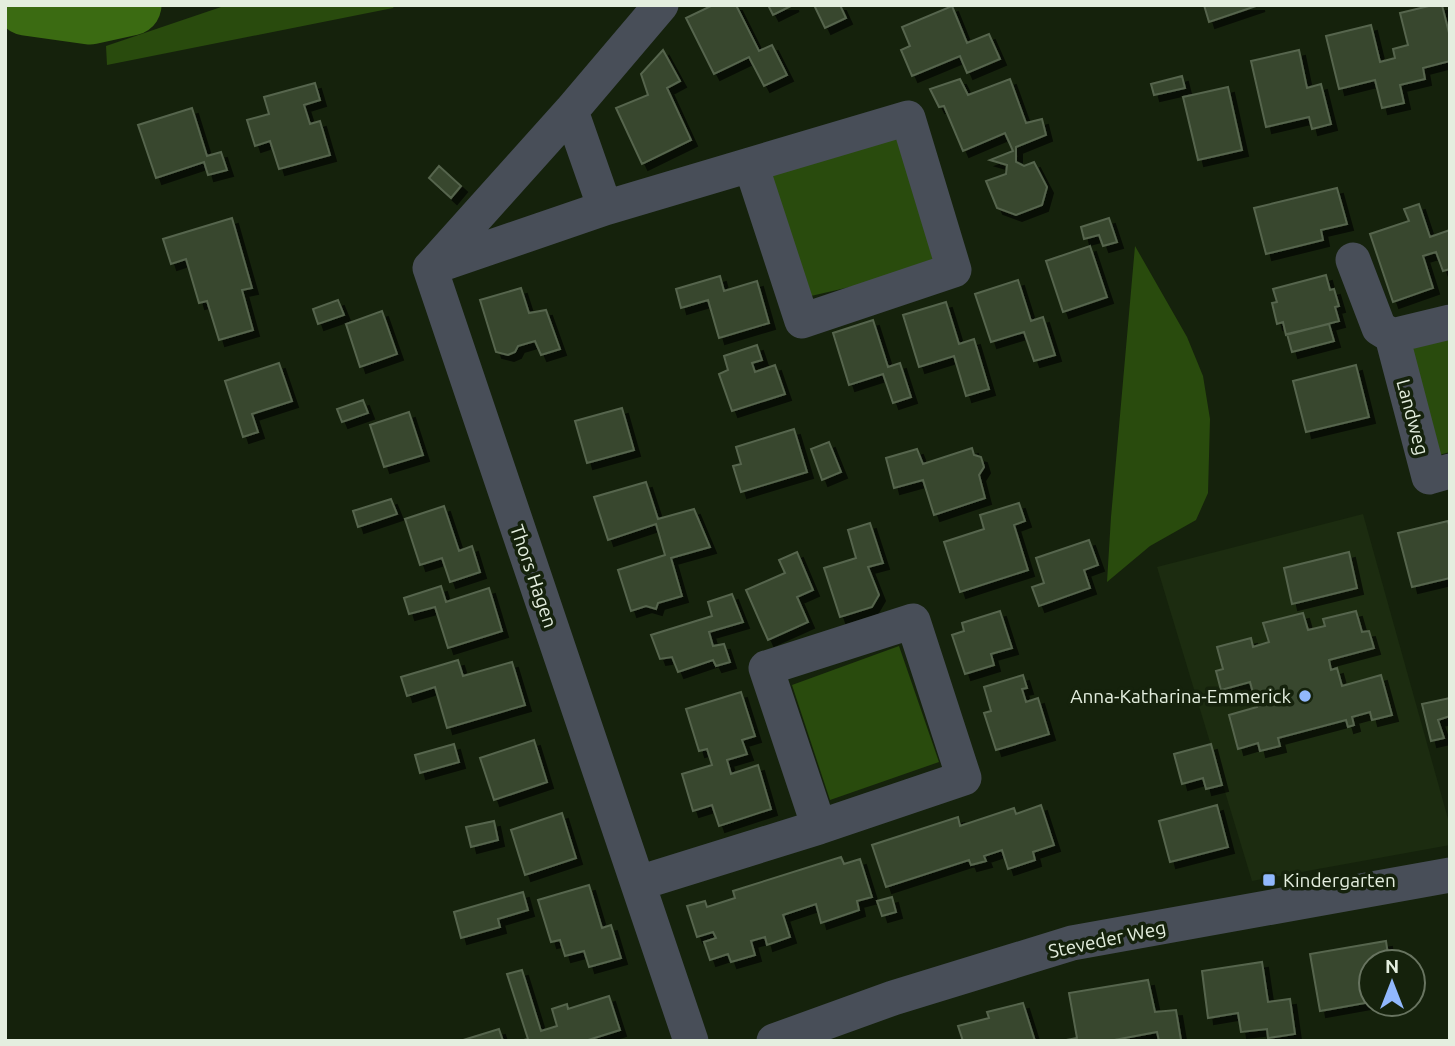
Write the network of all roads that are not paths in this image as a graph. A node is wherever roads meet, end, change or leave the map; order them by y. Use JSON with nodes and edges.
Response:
{"nodes":[{"id":1,"x":661,"y":5,"type":"edge"},
{"id":2,"x":571,"y":111,"type":"junction"},
{"id":3,"x":751,"y":165,"type":"junction"},
{"id":4,"x":605,"y":208,"type":"junction"},
{"id":5,"x":1353,"y":260,"type":"dead end"},
{"id":6,"x":430,"y":268,"type":"junction"},
{"id":7,"x":1450,"y":322,"type":"edge"},
{"id":8,"x":1392,"y":336,"type":"junction"},
{"id":9,"x":1450,"y":471,"type":"edge"},
{"id":10,"x":819,"y":827,"type":"junction"},
{"id":11,"x":1450,"y":875,"type":"edge"},
{"id":12,"x":639,"y":883,"type":"junction"},
{"id":13,"x":691,"y":1041,"type":"edge"},
{"id":14,"x":774,"y":1041,"type":"edge"}],
"edges":[{"from":1,"to":2,"type":"street"},
{"from":2,"to":4,"type":"street"},
{"from":2,"to":6,"type":"street"},
{"from":3,"to":3,"type":"street"},
{"from":3,"to":4,"type":"street"},
{"from":4,"to":6,"type":"street"},
{"from":5,"to":8,"type":"street","name":"Landweg"},
{"from":6,"to":12,"type":"street","name":"Thors Hagen"},
{"from":7,"to":8,"type":"street"},
{"from":8,"to":9,"type":"street","name":"Landweg"},
{"from":10,"to":10,"type":"street"},
{"from":10,"to":12,"type":"street"},
{"from":11,"to":14,"type":"street","name":"Steveder Weg"},
{"from":12,"to":13,"type":"street","name":"Thors Hagen"}]}
